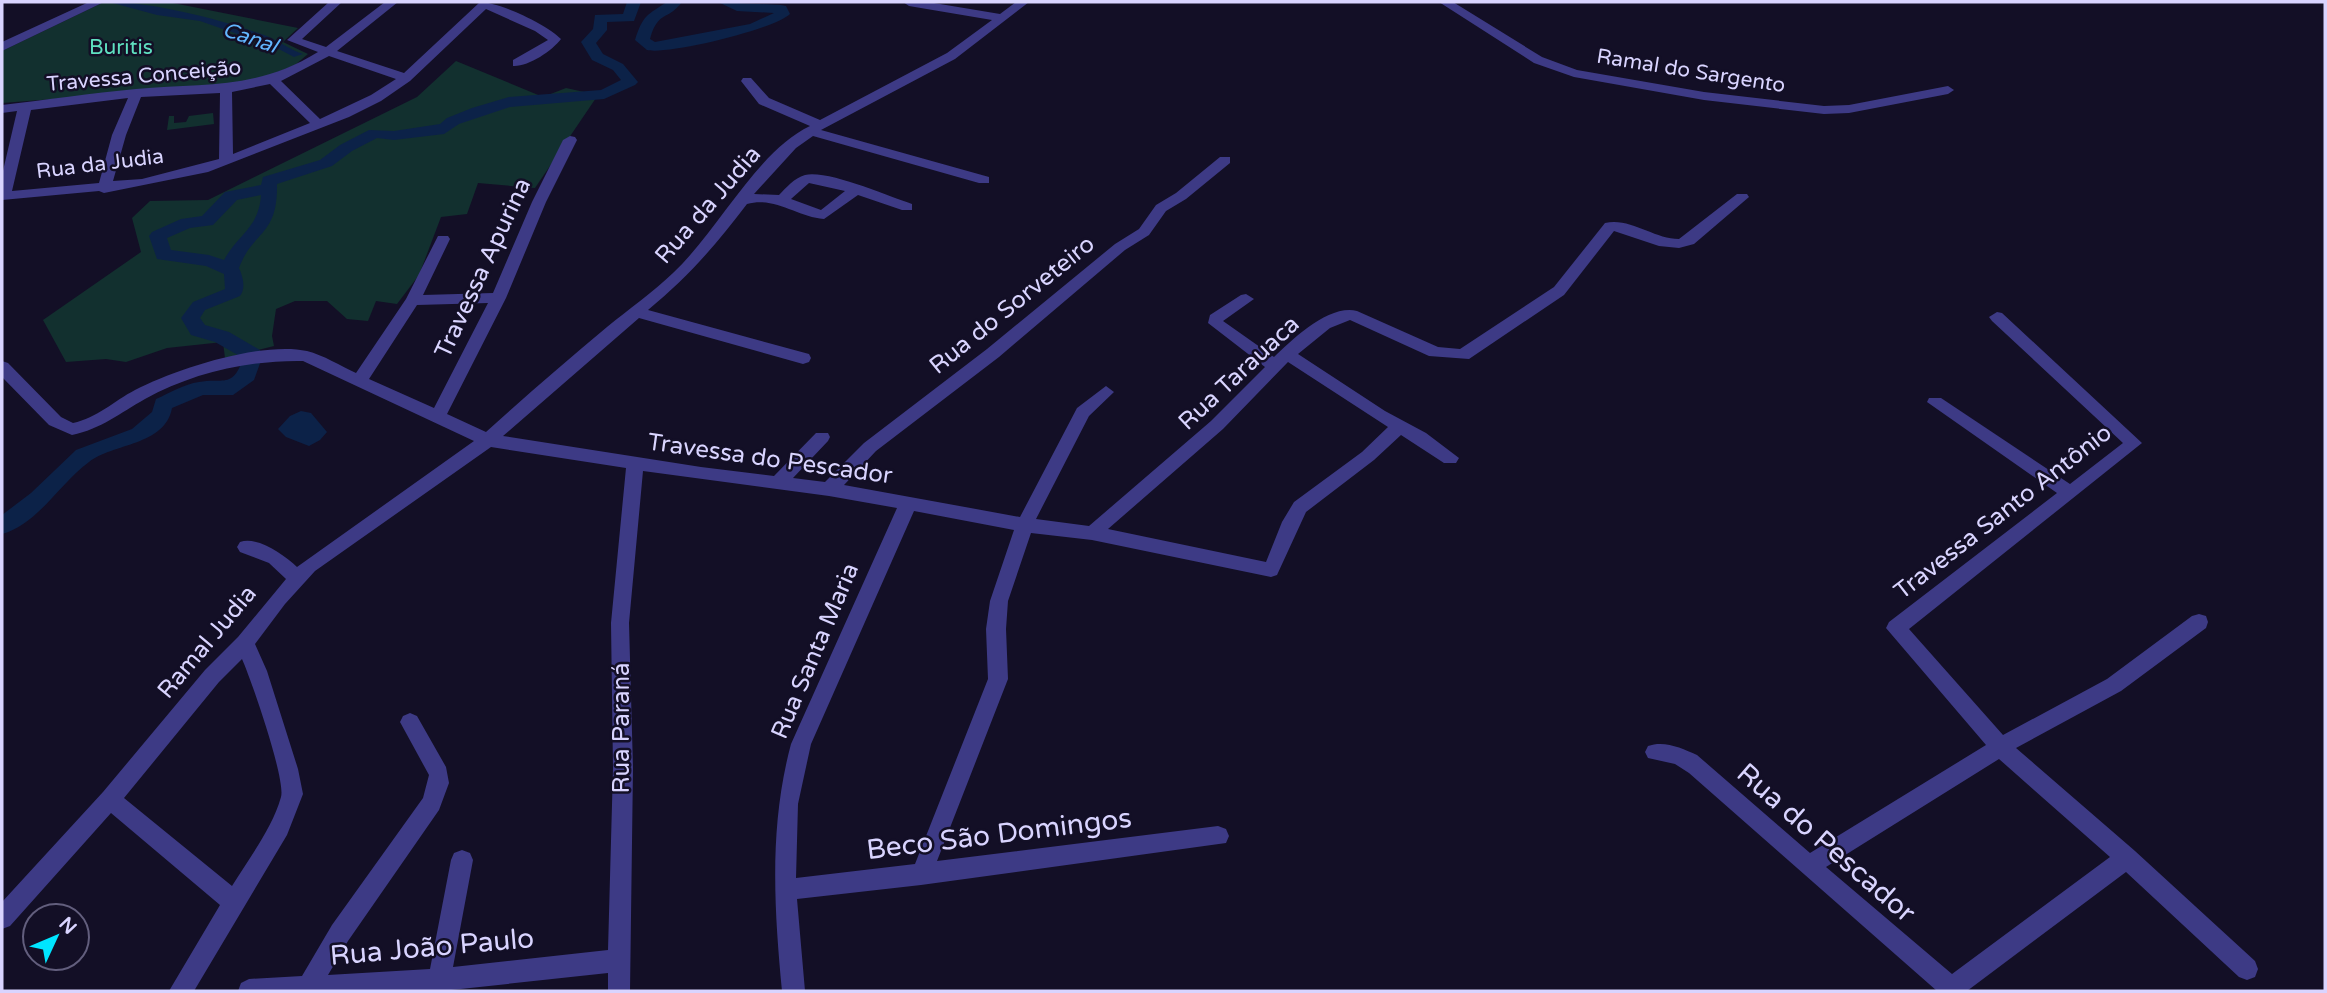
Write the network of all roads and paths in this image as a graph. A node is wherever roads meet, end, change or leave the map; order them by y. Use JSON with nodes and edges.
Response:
{"nodes":[{"id":1,"x":98,"y":2,"type":"edge"},
{"id":2,"x":336,"y":2,"type":"edge"},
{"id":3,"x":392,"y":2,"type":"edge"},
{"id":4,"x":909,"y":2,"type":"edge"},
{"id":5,"x":1024,"y":2,"type":"edge"},
{"id":6,"x":1445,"y":2,"type":"edge"},
{"id":7,"x":486,"y":3,"type":"edge"},
{"id":8,"x":1003,"y":18,"type":"junction"},
{"id":9,"x":2,"y":47,"type":"edge"},
{"id":10,"x":327,"y":52,"type":"junction"},
{"id":11,"x":517,"y":63,"type":"dead end"},
{"id":12,"x":405,"y":78,"type":"junction"},
{"id":13,"x":273,"y":80,"type":"junction"},
{"id":14,"x":747,"y":81,"type":"dead end"},
{"id":15,"x":226,"y":90,"type":"junction"},
{"id":16,"x":1948,"y":90,"type":"dead end"},
{"id":17,"x":136,"y":93,"type":"junction"},
{"id":18,"x":25,"y":106,"type":"junction"},
{"id":19,"x":2,"y":109,"type":"edge"},
{"id":20,"x":318,"y":124,"type":"junction"},
{"id":21,"x":814,"y":128,"type":"junction"},
{"id":22,"x":570,"y":140,"type":"dead end"},
{"id":23,"x":1226,"y":160,"type":"dead end"},
{"id":24,"x":226,"y":161,"type":"junction"},
{"id":25,"x":984,"y":180,"type":"dead end"},
{"id":26,"x":104,"y":188,"type":"junction"},
{"id":27,"x":855,"y":190,"type":"junction"},
{"id":28,"x":3,"y":195,"type":"edge"},
{"id":29,"x":1742,"y":197,"type":"dead end"},
{"id":30,"x":782,"y":200,"type":"junction"},
{"id":31,"x":741,"y":201,"type":"junction"},
{"id":32,"x":907,"y":207,"type":"dead end"},
{"id":33,"x":443,"y":239,"type":"dead end"},
{"id":34,"x":498,"y":298,"type":"junction"},
{"id":35,"x":1246,"y":299,"type":"dead end"},
{"id":36,"x":413,"y":300,"type":"junction"},
{"id":37,"x":637,"y":312,"type":"junction"},
{"id":38,"x":1997,"y":317,"type":"dead end"},
{"id":39,"x":803,"y":358,"type":"dead end"},
{"id":40,"x":1281,"y":360,"type":"junction"},
{"id":41,"x":2,"y":367,"type":"edge"},
{"id":42,"x":359,"y":381,"type":"junction"},
{"id":43,"x":1106,"y":392,"type":"dead end"},
{"id":44,"x":1935,"y":402,"type":"dead end"},
{"id":45,"x":438,"y":416,"type":"junction"},
{"id":46,"x":1400,"y":426,"type":"junction"},
{"id":47,"x":822,"y":437,"type":"dead end"},
{"id":48,"x":488,"y":440,"type":"junction"},
{"id":49,"x":1450,"y":458,"type":"dead end"},
{"id":50,"x":635,"y":465,"type":"junction"},
{"id":51,"x":779,"y":482,"type":"junction"},
{"id":52,"x":829,"y":489,"type":"junction"},
{"id":53,"x":2069,"y":492,"type":"junction"},
{"id":54,"x":908,"y":504,"type":"junction"},
{"id":55,"x":1026,"y":525,"type":"junction"},
{"id":56,"x":1093,"y":533,"type":"junction"},
{"id":57,"x":246,"y":547,"type":"dead end"},
{"id":58,"x":297,"y":578,"type":"junction"},
{"id":59,"x":2199,"y":622,"type":"dead end"},
{"id":60,"x":245,"y":643,"type":"junction"},
{"id":61,"x":410,"y":722,"type":"dead end"},
{"id":62,"x":2000,"y":747,"type":"junction"},
{"id":63,"x":1655,"y":752,"type":"dead end"},
{"id":64,"x":110,"y":799,"type":"junction"},
{"id":65,"x":1218,"y":836,"type":"dead end"},
{"id":66,"x":2127,"y":858,"type":"junction"},
{"id":67,"x":462,"y":860,"type":"dead end"},
{"id":68,"x":1808,"y":866,"type":"junction"},
{"id":69,"x":921,"y":875,"type":"junction"},
{"id":70,"x":787,"y":890,"type":"junction"},
{"id":71,"x":234,"y":902,"type":"junction"},
{"id":72,"x":2,"y":918,"type":"edge"},
{"id":73,"x":620,"y":960,"type":"junction"},
{"id":74,"x":2247,"y":969,"type":"dead end"},
{"id":75,"x":439,"y":979,"type":"junction"},
{"id":76,"x":308,"y":988,"type":"junction"},
{"id":77,"x":1952,"y":990,"type":"edge"},
{"id":78,"x":181,"y":991,"type":"edge"},
{"id":79,"x":249,"y":991,"type":"edge"},
{"id":80,"x":619,"y":991,"type":"edge"},
{"id":81,"x":793,"y":991,"type":"edge"}],
"edges":[{"from":1,"to":9,"type":"street"},
{"from":2,"to":10,"type":"street"},
{"from":3,"to":10,"type":"street","name":"Travessa Conceição"},
{"from":4,"to":8,"type":"street"},
{"from":5,"to":8,"type":"street","name":"Rua da Judia"},
{"from":6,"to":16,"type":"street","name":"Ramal do Sargento"},
{"from":7,"to":11,"type":"street"},
{"from":7,"to":12,"type":"street","name":"Rua da Judia"},
{"from":8,"to":21,"type":"street","name":"Rua da Judia"},
{"from":10,"to":12,"type":"street"},
{"from":10,"to":13,"type":"street","name":"Travessa Conceição"},
{"from":12,"to":20,"type":"street","name":"Rua da Judia"},
{"from":13,"to":15,"type":"street","name":"Travessa Conceição"},
{"from":13,"to":20,"type":"street"},
{"from":14,"to":21,"type":"street"},
{"from":15,"to":17,"type":"street","name":"Travessa Conceição"},
{"from":15,"to":24,"type":"street"},
{"from":17,"to":18,"type":"street","name":"Travessa Conceição"},
{"from":17,"to":26,"type":"street"},
{"from":18,"to":19,"type":"street","name":"Travessa Conceição"},
{"from":18,"to":28,"type":"street"},
{"from":20,"to":24,"type":"street","name":"Rua da Judia"},
{"from":21,"to":25,"type":"street"},
{"from":21,"to":31,"type":"street","name":"Rua da Judia"},
{"from":22,"to":34,"type":"street","name":"Travessa Apurina"},
{"from":23,"to":52,"type":"street","name":"Rua do Sorveteiro"},
{"from":24,"to":26,"type":"street","name":"Rua da Judia"},
{"from":26,"to":28,"type":"street","name":"Rua da Judia"},
{"from":27,"to":30,"type":"street"},
{"from":27,"to":30,"type":"street"},
{"from":27,"to":32,"type":"street"},
{"from":29,"to":40,"type":"street","name":"Rua Tarauaca"},
{"from":30,"to":31,"type":"street"},
{"from":31,"to":37,"type":"street","name":"Rua da Judia"},
{"from":33,"to":36,"type":"street"},
{"from":34,"to":36,"type":"street"},
{"from":34,"to":45,"type":"street","name":"Travessa Apurina"},
{"from":35,"to":40,"type":"street"},
{"from":36,"to":42,"type":"street"},
{"from":37,"to":39,"type":"street"},
{"from":37,"to":48,"type":"street","name":"Rua da Judia"},
{"from":38,"to":53,"type":"street","name":"Travessa Santo Antônio"},
{"from":40,"to":46,"type":"street"},
{"from":40,"to":56,"type":"street","name":"Rua Tarauaca"},
{"from":41,"to":42,"type":"street","name":"Travessa do Pescador"},
{"from":42,"to":45,"type":"street","name":"Travessa do Pescador"},
{"from":43,"to":55,"type":"street"},
{"from":44,"to":53,"type":"street"},
{"from":45,"to":48,"type":"street","name":"Travessa do Pescador"},
{"from":46,"to":49,"type":"street"},
{"from":46,"to":56,"type":"street","name":"Travessa do Pescador"},
{"from":47,"to":51,"type":"street"},
{"from":48,"to":50,"type":"street","name":"Travessa do Pescador"},
{"from":48,"to":58,"type":"street","name":"Ramal Judia"},
{"from":50,"to":51,"type":"street","name":"Travessa do Pescador"},
{"from":50,"to":73,"type":"street","name":"Rua Paraná"},
{"from":51,"to":52,"type":"street","name":"Travessa do Pescador"},
{"from":52,"to":54,"type":"street","name":"Travessa do Pescador"},
{"from":53,"to":62,"type":"street","name":"Travessa Santo Antônio"},
{"from":54,"to":55,"type":"street","name":"Travessa do Pescador"},
{"from":54,"to":70,"type":"street","name":"Rua Santa Maria"},
{"from":55,"to":56,"type":"street","name":"Travessa do Pescador"},
{"from":55,"to":69,"type":"street"},
{"from":57,"to":58,"type":"street"},
{"from":58,"to":60,"type":"street","name":"Ramal Judia"},
{"from":59,"to":62,"type":"street"},
{"from":60,"to":64,"type":"street","name":"Ramal Judia"},
{"from":60,"to":71,"type":"street"},
{"from":61,"to":76,"type":"street"},
{"from":62,"to":66,"type":"street","name":"Travessa Santo Antônio"},
{"from":62,"to":68,"type":"street"},
{"from":63,"to":68,"type":"street","name":"Rua do Pescador"},
{"from":64,"to":71,"type":"street"},
{"from":64,"to":72,"type":"street","name":"Ramal Judia"},
{"from":65,"to":69,"type":"street","name":"Beco São Domingos"},
{"from":66,"to":74,"type":"street","name":"Travessa Santo Antônio"},
{"from":66,"to":77,"type":"street"},
{"from":67,"to":75,"type":"street"},
{"from":68,"to":77,"type":"street","name":"Rua do Pescador"},
{"from":69,"to":70,"type":"street","name":"Beco São Domingos"},
{"from":70,"to":81,"type":"street","name":"Rua Santa Maria"},
{"from":71,"to":78,"type":"street"},
{"from":73,"to":75,"type":"street","name":"Rua João Paulo"},
{"from":73,"to":80,"type":"street","name":"Rua Paraná"},
{"from":75,"to":76,"type":"street","name":"Rua João Paulo"},
{"from":76,"to":79,"type":"street","name":"Rua João Paulo"}]}
